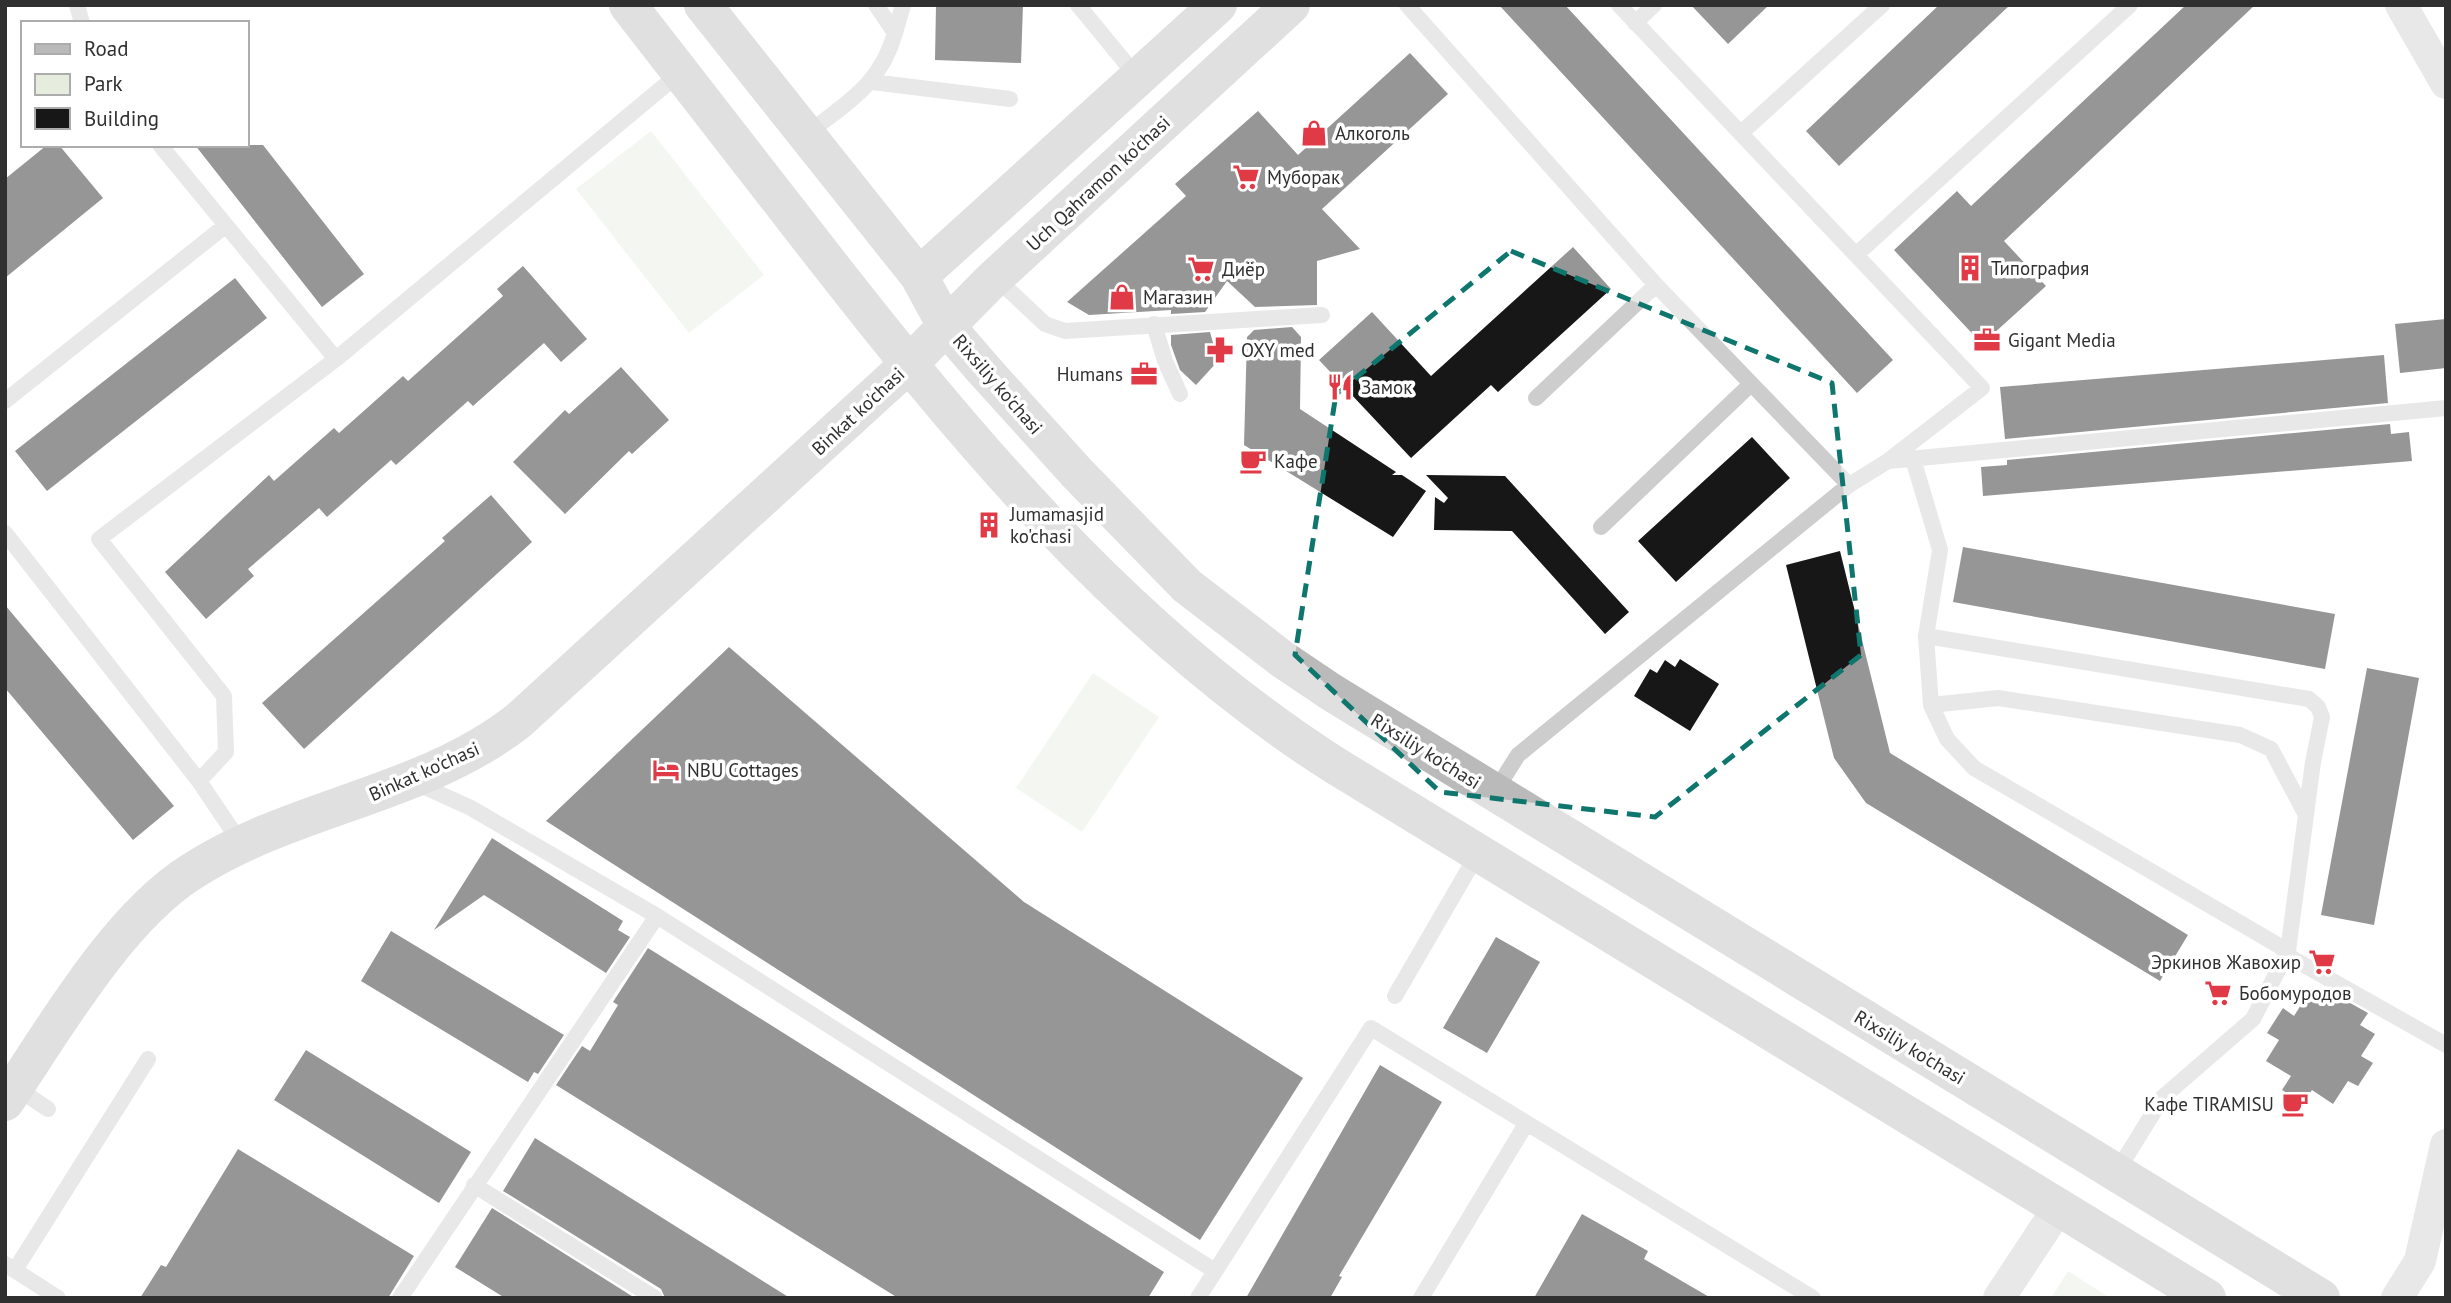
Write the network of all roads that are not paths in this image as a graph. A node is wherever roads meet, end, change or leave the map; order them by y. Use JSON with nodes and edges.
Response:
{"nodes":[{"id":1,"x":703,"y":5,"type":"edge"},
{"id":2,"x":876,"y":5,"type":"edge"},
{"id":3,"x":903,"y":5,"type":"edge"},
{"id":4,"x":1078,"y":5,"type":"edge"},
{"id":5,"x":1218,"y":5,"type":"edge"},
{"id":6,"x":1292,"y":5,"type":"edge"},
{"id":7,"x":1407,"y":5,"type":"edge"},
{"id":8,"x":1619,"y":5,"type":"edge"},
{"id":9,"x":1654,"y":5,"type":"edge"},
{"id":10,"x":1882,"y":5,"type":"edge"},
{"id":11,"x":2130,"y":5,"type":"edge"},
{"id":12,"x":2401,"y":5,"type":"edge"},
{"id":13,"x":637,"y":6,"type":"edge"},
{"id":14,"x":1635,"y":23,"type":"junction"},
{"id":15,"x":895,"y":33,"type":"junction"},
{"id":16,"x":680,"y":73,"type":"junction"},
{"id":17,"x":1138,"y":78,"type":"junction"},
{"id":18,"x":872,"y":82,"type":"junction"},
{"id":19,"x":2446,"y":83,"type":"edge"},
{"id":20,"x":1010,"y":99,"type":"dead end"},
{"id":21,"x":1741,"y":133,"type":"junction"},
{"id":22,"x":806,"y":135,"type":"junction"},
{"id":23,"x":162,"y":147,"type":"edge"},
{"id":24,"x":225,"y":226,"type":"junction"},
{"id":25,"x":1857,"y":254,"type":"junction"},
{"id":26,"x":919,"y":276,"type":"junction"},
{"id":27,"x":995,"y":277,"type":"junction"},
{"id":28,"x":1656,"y":285,"type":"junction"},
{"id":29,"x":1322,"y":315,"type":"dead end"},
{"id":30,"x":1154,"y":324,"type":"junction"},
{"id":31,"x":946,"y":326,"type":"junction"},
{"id":32,"x":335,"y":359,"type":"junction"},
{"id":33,"x":909,"y":365,"type":"junction"},
{"id":34,"x":1751,"y":384,"type":"junction"},
{"id":35,"x":1180,"y":394,"type":"dead end"},
{"id":36,"x":1536,"y":398,"type":"dead end"},
{"id":37,"x":5,"y":401,"type":"edge"},
{"id":38,"x":2446,"y":408,"type":"edge"},
{"id":39,"x":1913,"y":459,"type":"junction"},
{"id":40,"x":1888,"y":461,"type":"junction"},
{"id":41,"x":1849,"y":485,"type":"junction"},
{"id":42,"x":1601,"y":527,"type":"dead end"},
{"id":43,"x":5,"y":533,"type":"edge"},
{"id":44,"x":1926,"y":636,"type":"junction"},
{"id":45,"x":1931,"y":705,"type":"junction"},
{"id":46,"x":1367,"y":715,"type":"junction"},
{"id":47,"x":1336,"y":766,"type":"junction"},
{"id":48,"x":199,"y":780,"type":"junction"},
{"id":49,"x":411,"y":780,"type":"junction"},
{"id":50,"x":1494,"y":793,"type":"junction"},
{"id":51,"x":2306,"y":816,"type":"junction"},
{"id":52,"x":242,"y":845,"type":"junction"},
{"id":53,"x":1479,"y":853,"type":"junction"},
{"id":54,"x":657,"y":916,"type":"junction"},
{"id":55,"x":2288,"y":951,"type":"junction"},
{"id":56,"x":1395,"y":996,"type":"dead end"},
{"id":57,"x":2446,"y":1045,"type":"edge"},
{"id":58,"x":148,"y":1059,"type":"dead end"},
{"id":59,"x":10,"y":1095,"type":"edge"},
{"id":60,"x":48,"y":1109,"type":"dead end"},
{"id":61,"x":1526,"y":1124,"type":"junction"},
{"id":62,"x":2446,"y":1145,"type":"edge"},
{"id":63,"x":2116,"y":1173,"type":"junction"},
{"id":64,"x":474,"y":1185,"type":"junction"},
{"id":65,"x":2059,"y":1207,"type":"junction"},
{"id":66,"x":10,"y":1267,"type":"edge"},
{"id":67,"x":1215,"y":1271,"type":"junction"},
{"id":68,"x":58,"y":1298,"type":"edge"},
{"id":69,"x":400,"y":1298,"type":"edge"},
{"id":70,"x":655,"y":1298,"type":"edge"},
{"id":71,"x":1198,"y":1298,"type":"edge"},
{"id":72,"x":1420,"y":1298,"type":"edge"},
{"id":73,"x":1813,"y":1298,"type":"edge"},
{"id":74,"x":1999,"y":1298,"type":"edge"},
{"id":75,"x":2207,"y":1298,"type":"edge"},
{"id":76,"x":2321,"y":1298,"type":"edge"},
{"id":77,"x":2397,"y":1298,"type":"edge"}],
"edges":[{"from":1,"to":22,"type":"main road","name":"Rixsiliy ko'chasi"},
{"from":2,"to":15,"type":"lane"},
{"from":3,"to":15,"type":"lane"},
{"from":4,"to":17,"type":"lane"},
{"from":5,"to":17,"type":"main road"},
{"from":6,"to":27,"type":"main road","name":"Uch Qahramon ko'chasi"},
{"from":7,"to":28,"type":"lane"},
{"from":8,"to":14,"type":"lane"},
{"from":9,"to":14,"type":"lane"},
{"from":10,"to":21,"type":"lane"},
{"from":11,"to":25,"type":"lane"},
{"from":12,"to":19,"type":"street"},
{"from":13,"to":16,"type":"main road"},
{"from":14,"to":21,"type":"lane"},
{"from":15,"to":18,"type":"lane"},
{"from":16,"to":32,"type":"lane"},
{"from":16,"to":33,"type":"main road"},
{"from":17,"to":26,"type":"main road"},
{"from":18,"to":20,"type":"lane"},
{"from":18,"to":22,"type":"lane"},
{"from":21,"to":25,"type":"lane"},
{"from":22,"to":26,"type":"main road","name":"Rixsiliy ko'chasi"},
{"from":23,"to":24,"type":"lane"},
{"from":24,"to":32,"type":"lane"},
{"from":24,"to":37,"type":"lane"},
{"from":25,"to":40,"type":"lane"},
{"from":26,"to":31,"type":"main road","name":"Rixsiliy ko'chasi"},
{"from":26,"to":33,"type":"main road"},
{"from":27,"to":30,"type":"lane"},
{"from":27,"to":31,"type":"main road","name":"Uch Qahramon ko'chasi"},
{"from":28,"to":34,"type":"lane"},
{"from":28,"to":36,"type":"lane"},
{"from":29,"to":30,"type":"lane"},
{"from":30,"to":35,"type":"lane"},
{"from":31,"to":33,"type":"main road","name":"Uch Qahramon ko'chasi"},
{"from":31,"to":46,"type":"main road","name":"Rixsiliy ko'chasi"},
{"from":32,"to":48,"type":"lane"},
{"from":33,"to":47,"type":"main road"},
{"from":33,"to":49,"type":"main road","name":"Binkat ko'chasi"},
{"from":34,"to":41,"type":"lane"},
{"from":34,"to":42,"type":"lane"},
{"from":38,"to":39,"type":"lane"},
{"from":39,"to":40,"type":"lane"},
{"from":39,"to":44,"type":"lane"},
{"from":40,"to":41,"type":"lane"},
{"from":41,"to":50,"type":"lane"},
{"from":43,"to":48,"type":"lane"},
{"from":44,"to":45,"type":"lane"},
{"from":44,"to":51,"type":"lane"},
{"from":45,"to":51,"type":"lane"},
{"from":45,"to":55,"type":"lane"},
{"from":46,"to":47,"type":"main road"},
{"from":46,"to":50,"type":"main road","name":"Rixsiliy ko'chasi"},
{"from":47,"to":53,"type":"main road"},
{"from":48,"to":52,"type":"lane"},
{"from":49,"to":52,"type":"main road","name":"Binkat ko'chasi"},
{"from":49,"to":54,"type":"lane"},
{"from":50,"to":63,"type":"main road","name":"Rixsiliy ko'chasi"},
{"from":51,"to":55,"type":"lane"},
{"from":52,"to":59,"type":"main road","name":"Binkat ko'chasi"},
{"from":53,"to":56,"type":"lane"},
{"from":53,"to":65,"type":"main road"},
{"from":54,"to":64,"type":"lane"},
{"from":54,"to":67,"type":"lane"},
{"from":55,"to":57,"type":"lane"},
{"from":55,"to":63,"type":"lane"},
{"from":58,"to":66,"type":"lane"},
{"from":59,"to":60,"type":"lane"},
{"from":61,"to":67,"type":"lane"},
{"from":61,"to":72,"type":"lane"},
{"from":61,"to":73,"type":"lane"},
{"from":62,"to":77,"type":"street"},
{"from":63,"to":76,"type":"main road","name":"Rixsiliy ko'chasi"},
{"from":64,"to":69,"type":"lane"},
{"from":64,"to":70,"type":"lane"},
{"from":65,"to":74,"type":"street"},
{"from":65,"to":75,"type":"main road"},
{"from":66,"to":68,"type":"lane"},
{"from":67,"to":71,"type":"lane"}]}
